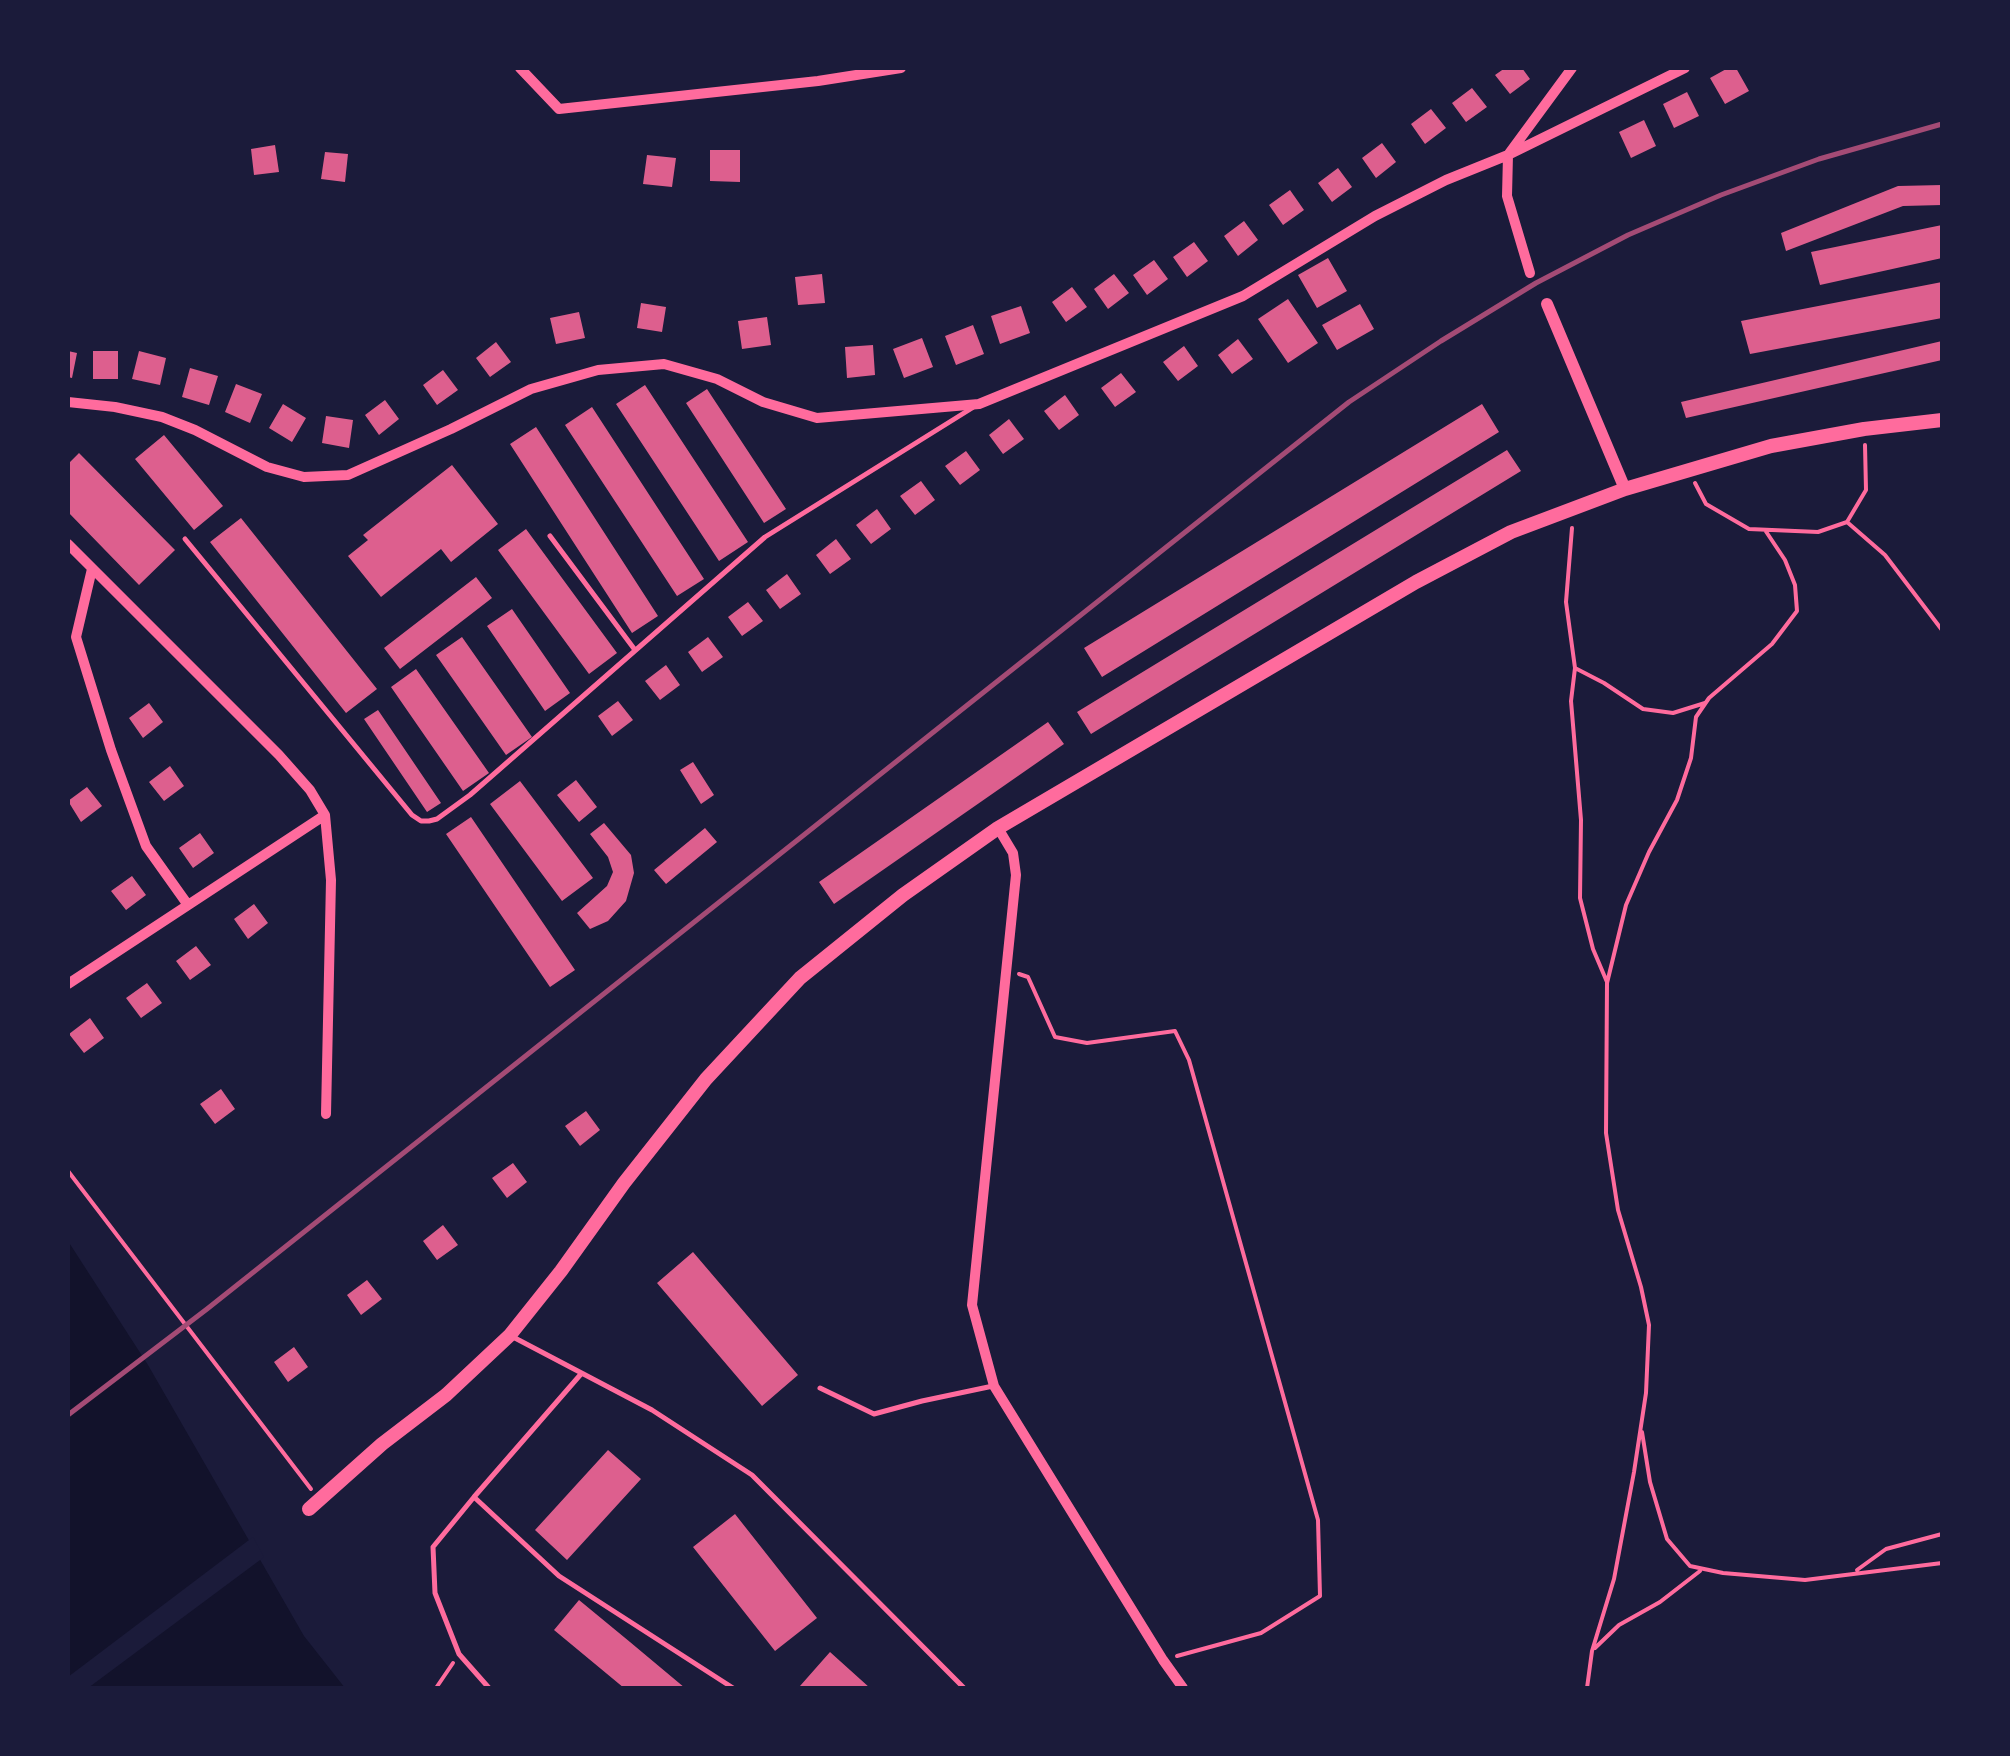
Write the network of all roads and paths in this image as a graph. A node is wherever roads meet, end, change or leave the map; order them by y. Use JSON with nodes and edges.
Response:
{"nodes":[{"id":1,"x":520,"y":68,"type":"edge"},
{"id":2,"x":901,"y":68,"type":"edge"},
{"id":3,"x":1572,"y":68,"type":"edge"},
{"id":4,"x":1686,"y":68,"type":"edge"},
{"id":5,"x":1508,"y":155,"type":"junction"},
{"id":6,"x":1530,"y":273,"type":"dead end"},
{"id":7,"x":1547,"y":304,"type":"dead end"},
{"id":8,"x":68,"y":402,"type":"edge"},
{"id":9,"x":979,"y":404,"type":"junction"},
{"id":10,"x":1942,"y":420,"type":"edge"},
{"id":11,"x":1864,"y":429,"type":"junction"},
{"id":12,"x":1688,"y":470,"type":"junction"},
{"id":13,"x":1625,"y":488,"type":"junction"},
{"id":14,"x":1572,"y":508,"type":"junction"},
{"id":15,"x":1847,"y":522,"type":"junction"},
{"id":16,"x":1765,"y":530,"type":"junction"},
{"id":17,"x":550,"y":536,"type":"dead end"},
{"id":18,"x":186,"y":539,"type":"dead end"},
{"id":19,"x":68,"y":544,"type":"edge"},
{"id":20,"x":92,"y":569,"type":"junction"},
{"id":21,"x":1942,"y":630,"type":"edge"},
{"id":22,"x":634,"y":650,"type":"junction"},
{"id":23,"x":1575,"y":668,"type":"junction"},
{"id":24,"x":1705,"y":704,"type":"junction"},
{"id":25,"x":325,"y":815,"type":"junction"},
{"id":26,"x":998,"y":828,"type":"junction"},
{"id":27,"x":188,"y":905,"type":"junction"},
{"id":28,"x":1007,"y":969,"type":"junction"},
{"id":29,"x":1607,"y":982,"type":"junction"},
{"id":30,"x":68,"y":984,"type":"edge"},
{"id":31,"x":326,"y":1114,"type":"dead end"},
{"id":32,"x":68,"y":1171,"type":"edge"},
{"id":33,"x":510,"y":1336,"type":"junction"},
{"id":34,"x":581,"y":1374,"type":"junction"},
{"id":35,"x":994,"y":1386,"type":"junction"},
{"id":36,"x":820,"y":1388,"type":"dead end"},
{"id":37,"x":1641,"y":1425,"type":"junction"},
{"id":38,"x":474,"y":1497,"type":"junction"},
{"id":39,"x":314,"y":1504,"type":"joint"},
{"id":40,"x":1942,"y":1534,"type":"edge"},
{"id":41,"x":1942,"y":1564,"type":"edge"},
{"id":42,"x":1702,"y":1569,"type":"junction"},
{"id":43,"x":1853,"y":1573,"type":"junction"},
{"id":44,"x":1592,"y":1651,"type":"junction"},
{"id":45,"x":459,"y":1654,"type":"junction"},
{"id":46,"x":1163,"y":1660,"type":"junction"},
{"id":47,"x":436,"y":1688,"type":"edge"},
{"id":48,"x":488,"y":1688,"type":"edge"},
{"id":49,"x":732,"y":1688,"type":"edge"},
{"id":50,"x":964,"y":1688,"type":"edge"},
{"id":51,"x":1183,"y":1688,"type":"edge"},
{"id":52,"x":1587,"y":1688,"type":"edge"}],
"edges":[{"from":1,"to":2,"type":"street"},
{"from":3,"to":5,"type":"street"},
{"from":4,"to":5,"type":"street"},
{"from":5,"to":6,"type":"street"},
{"from":5,"to":9,"type":"street"},
{"from":7,"to":13,"type":"street"},
{"from":8,"to":9,"type":"street"},
{"from":9,"to":22,"type":"lane"},
{"from":10,"to":11,"type":"main road"},
{"from":11,"to":12,"type":"main road"},
{"from":11,"to":15,"type":"path"},
{"from":12,"to":13,"type":"main road"},
{"from":12,"to":16,"type":"path"},
{"from":13,"to":14,"type":"main road"},
{"from":14,"to":23,"type":"path"},
{"from":14,"to":26,"type":"main road"},
{"from":15,"to":16,"type":"path"},
{"from":15,"to":21,"type":"path"},
{"from":16,"to":24,"type":"path"},
{"from":17,"to":22,"type":"lane"},
{"from":18,"to":22,"type":"lane"},
{"from":19,"to":20,"type":"street"},
{"from":20,"to":25,"type":"street"},
{"from":20,"to":27,"type":"street"},
{"from":23,"to":24,"type":"path"},
{"from":23,"to":29,"type":"path"},
{"from":24,"to":29,"type":"path"},
{"from":25,"to":27,"type":"street"},
{"from":25,"to":31,"type":"street"},
{"from":26,"to":28,"type":"street"},
{"from":26,"to":33,"type":"main road"},
{"from":27,"to":30,"type":"street"},
{"from":28,"to":35,"type":"street"},
{"from":28,"to":46,"type":"path"},
{"from":29,"to":37,"type":"path"},
{"from":32,"to":39,"type":"path"},
{"from":33,"to":34,"type":"lane"},
{"from":33,"to":39,"type":"main road"},
{"from":34,"to":38,"type":"lane"},
{"from":34,"to":50,"type":"lane"},
{"from":35,"to":36,"type":"lane"},
{"from":35,"to":46,"type":"street"},
{"from":37,"to":42,"type":"path"},
{"from":37,"to":44,"type":"path"},
{"from":38,"to":45,"type":"lane"},
{"from":38,"to":49,"type":"lane"},
{"from":40,"to":43,"type":"path"},
{"from":41,"to":43,"type":"path"},
{"from":42,"to":43,"type":"path"},
{"from":42,"to":44,"type":"path"},
{"from":44,"to":52,"type":"path"},
{"from":45,"to":47,"type":"path"},
{"from":45,"to":48,"type":"lane"},
{"from":46,"to":51,"type":"street"}]}
